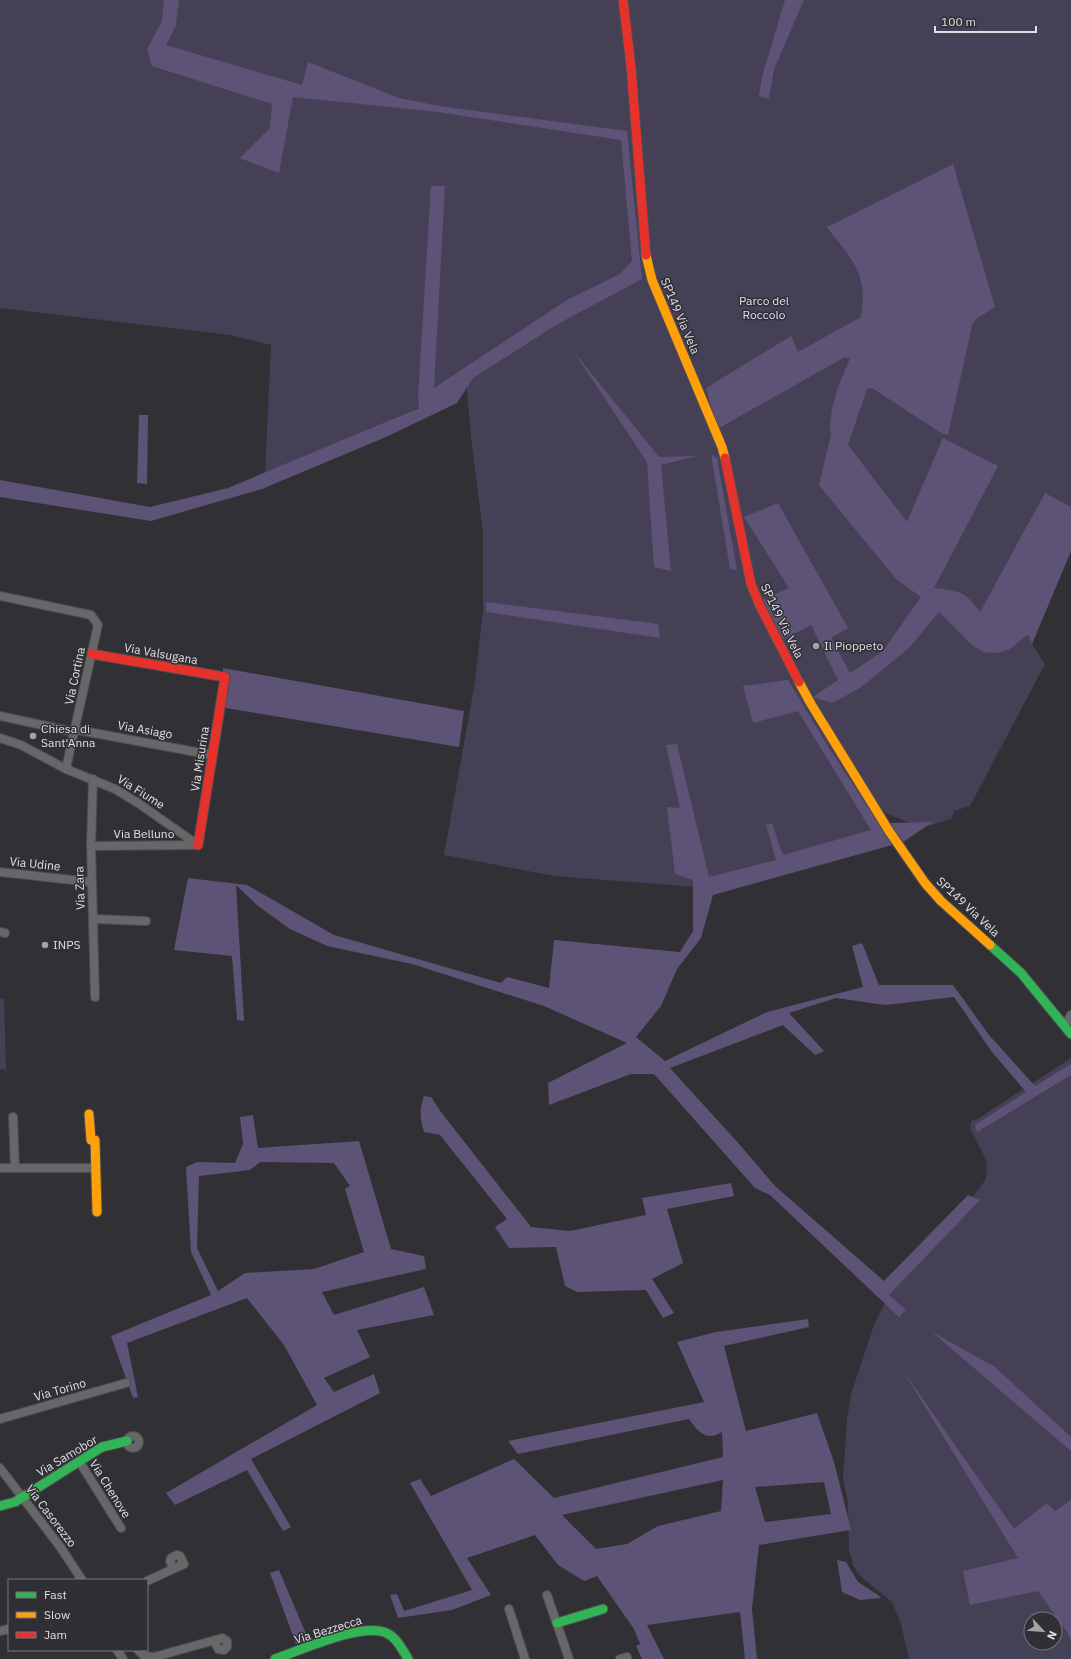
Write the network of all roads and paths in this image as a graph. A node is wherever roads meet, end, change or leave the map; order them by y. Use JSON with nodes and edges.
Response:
{"nodes":[{"id":1,"x":623,"y":0,"type":"edge"},
{"id":2,"x":0,"y":596,"type":"edge"},
{"id":3,"x":92,"y":654,"type":"junction"},
{"id":4,"x":225,"y":677,"type":"joint"},
{"id":5,"x":0,"y":716,"type":"edge"},
{"id":6,"x":74,"y":732,"type":"junction"},
{"id":7,"x":0,"y":738,"type":"edge"},
{"id":8,"x":212,"y":755,"type":"junction"},
{"id":9,"x":66,"y":769,"type":"junction"},
{"id":10,"x":93,"y":779,"type":"junction"},
{"id":11,"x":198,"y":845,"type":"junction"},
{"id":12,"x":91,"y":846,"type":"junction"},
{"id":13,"x":0,"y":872,"type":"edge"},
{"id":14,"x":92,"y":882,"type":"junction"},
{"id":15,"x":93,"y":919,"type":"junction"},
{"id":16,"x":146,"y":920,"type":"dead end"},
{"id":17,"x":95,"y":996,"type":"dead end"},
{"id":18,"x":1071,"y":1015,"type":"edge"},
{"id":19,"x":1065,"y":1026,"type":"junction"},
{"id":20,"x":1071,"y":1034,"type":"edge"},
{"id":21,"x":89,"y":1114,"type":"dead end"},
{"id":22,"x":13,"y":1117,"type":"dead end"},
{"id":23,"x":0,"y":1168,"type":"edge"},
{"id":24,"x":15,"y":1168,"type":"junction"},
{"id":25,"x":96,"y":1168,"type":"junction"},
{"id":26,"x":97,"y":1212,"type":"dead end"},
{"id":27,"x":126,"y":1383,"type":"dead end"},
{"id":28,"x":0,"y":1419,"type":"edge"},
{"id":29,"x":127,"y":1441,"type":"dead end"},
{"id":30,"x":79,"y":1461,"type":"junction"},
{"id":31,"x":0,"y":1468,"type":"edge"},
{"id":32,"x":22,"y":1498,"type":"junction"},
{"id":33,"x":0,"y":1506,"type":"edge"},
{"id":34,"x":121,"y":1528,"type":"dead end"},
{"id":35,"x":173,"y":1569,"type":"dead end"},
{"id":36,"x":81,"y":1579,"type":"edge"},
{"id":37,"x":148,"y":1581,"type":"edge"},
{"id":38,"x":547,"y":1595,"type":"dead end"},
{"id":39,"x":509,"y":1609,"type":"dead end"},
{"id":40,"x":603,"y":1609,"type":"dead end"},
{"id":41,"x":557,"y":1623,"type":"junction"},
{"id":42,"x":214,"y":1640,"type":"dead end"},
{"id":43,"x":139,"y":1651,"type":"edge"},
{"id":44,"x":275,"y":1659,"type":"edge"},
{"id":45,"x":408,"y":1659,"type":"edge"},
{"id":46,"x":525,"y":1659,"type":"edge"},
{"id":47,"x":568,"y":1659,"type":"edge"}],
"edges":[{"from":1,"to":19,"type":"street","name":"SP149 Via Vela"},
{"from":2,"to":3,"type":"street","name":"Via Cortina"},
{"from":3,"to":4,"type":"street","name":"Via Valsugana"},
{"from":3,"to":6,"type":"street","name":"Via Cortina"},
{"from":4,"to":8,"type":"street","name":"Via Misurina"},
{"from":5,"to":6,"type":"street","name":"Via Asiago"},
{"from":6,"to":8,"type":"street","name":"Via Asiago"},
{"from":6,"to":9,"type":"street","name":"Via Cortina"},
{"from":7,"to":9,"type":"street","name":"Via Fiume"},
{"from":8,"to":11,"type":"street","name":"Via Misurina"},
{"from":9,"to":10,"type":"street","name":"Via Fiume"},
{"from":10,"to":11,"type":"street","name":"Via Fiume"},
{"from":10,"to":12,"type":"street","name":"Via Zara"},
{"from":11,"to":12,"type":"street","name":"Via Belluno"},
{"from":12,"to":14,"type":"street","name":"Via Zara"},
{"from":13,"to":14,"type":"street","name":"Via Udine"},
{"from":14,"to":15,"type":"street","name":"Via Zara"},
{"from":15,"to":16,"type":"street"},
{"from":15,"to":17,"type":"street","name":"Via Zara"},
{"from":18,"to":19,"type":"street"},
{"from":19,"to":20,"type":"street","name":"SP149 Via Vela"},
{"from":21,"to":25,"type":"street"},
{"from":22,"to":24,"type":"street"},
{"from":23,"to":24,"type":"street"},
{"from":24,"to":25,"type":"street"},
{"from":25,"to":26,"type":"street"},
{"from":27,"to":28,"type":"street","name":"Via Torino"},
{"from":29,"to":30,"type":"street","name":"Via Samobor"},
{"from":30,"to":32,"type":"street","name":"Via Samobor"},
{"from":30,"to":34,"type":"street","name":"Via Chenove"},
{"from":31,"to":32,"type":"street","name":"Via Casorezzo"},
{"from":32,"to":33,"type":"street","name":"Via Samobor"},
{"from":32,"to":36,"type":"street","name":"Via Casorezzo"},
{"from":35,"to":37,"type":"street"},
{"from":38,"to":41,"type":"street"},
{"from":39,"to":46,"type":"street"},
{"from":40,"to":41,"type":"street"},
{"from":41,"to":47,"type":"street"},
{"from":42,"to":43,"type":"street"},
{"from":44,"to":45,"type":"street","name":"Via Bezzecca"}]}
